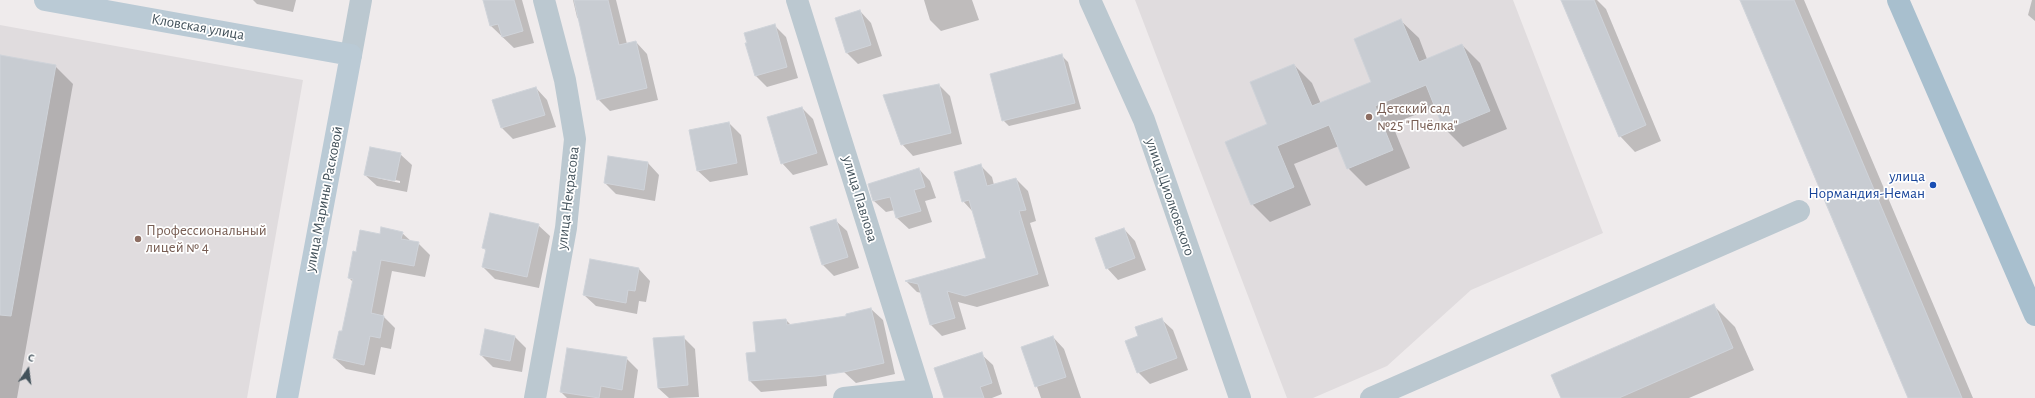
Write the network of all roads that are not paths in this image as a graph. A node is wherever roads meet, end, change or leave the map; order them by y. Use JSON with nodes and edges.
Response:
{"nodes":[{"id":1,"x":45,"y":0,"type":"edge"},
{"id":2,"x":361,"y":0,"type":"edge"},
{"id":3,"x":544,"y":0,"type":"edge"},
{"id":4,"x":797,"y":0,"type":"edge"},
{"id":5,"x":1090,"y":0,"type":"edge"},
{"id":6,"x":1898,"y":0,"type":"edge"},
{"id":7,"x":351,"y":54,"type":"junction"},
{"id":8,"x":1799,"y":211,"type":"dead end"},
{"id":9,"x":2035,"y":315,"type":"edge"},
{"id":10,"x":921,"y":394,"type":"edge"},
{"id":11,"x":287,"y":398,"type":"edge"},
{"id":12,"x":535,"y":398,"type":"edge"},
{"id":13,"x":844,"y":398,"type":"edge"},
{"id":14,"x":1240,"y":398,"type":"edge"},
{"id":15,"x":1370,"y":398,"type":"edge"}],
"edges":[{"from":1,"to":7,"type":"street","name":"Кловская улица"},
{"from":2,"to":7,"type":"street","name":"улица Марины Расковой"},
{"from":3,"to":12,"type":"street","name":"улица Некрасова"},
{"from":4,"to":10,"type":"street","name":"улица Павлова"},
{"from":5,"to":14,"type":"street","name":"улица Циолковского"},
{"from":6,"to":9,"type":"main road"},
{"from":7,"to":11,"type":"street","name":"улица Марины Расковой"},
{"from":8,"to":15,"type":"street"},
{"from":10,"to":13,"type":"street"}]}
